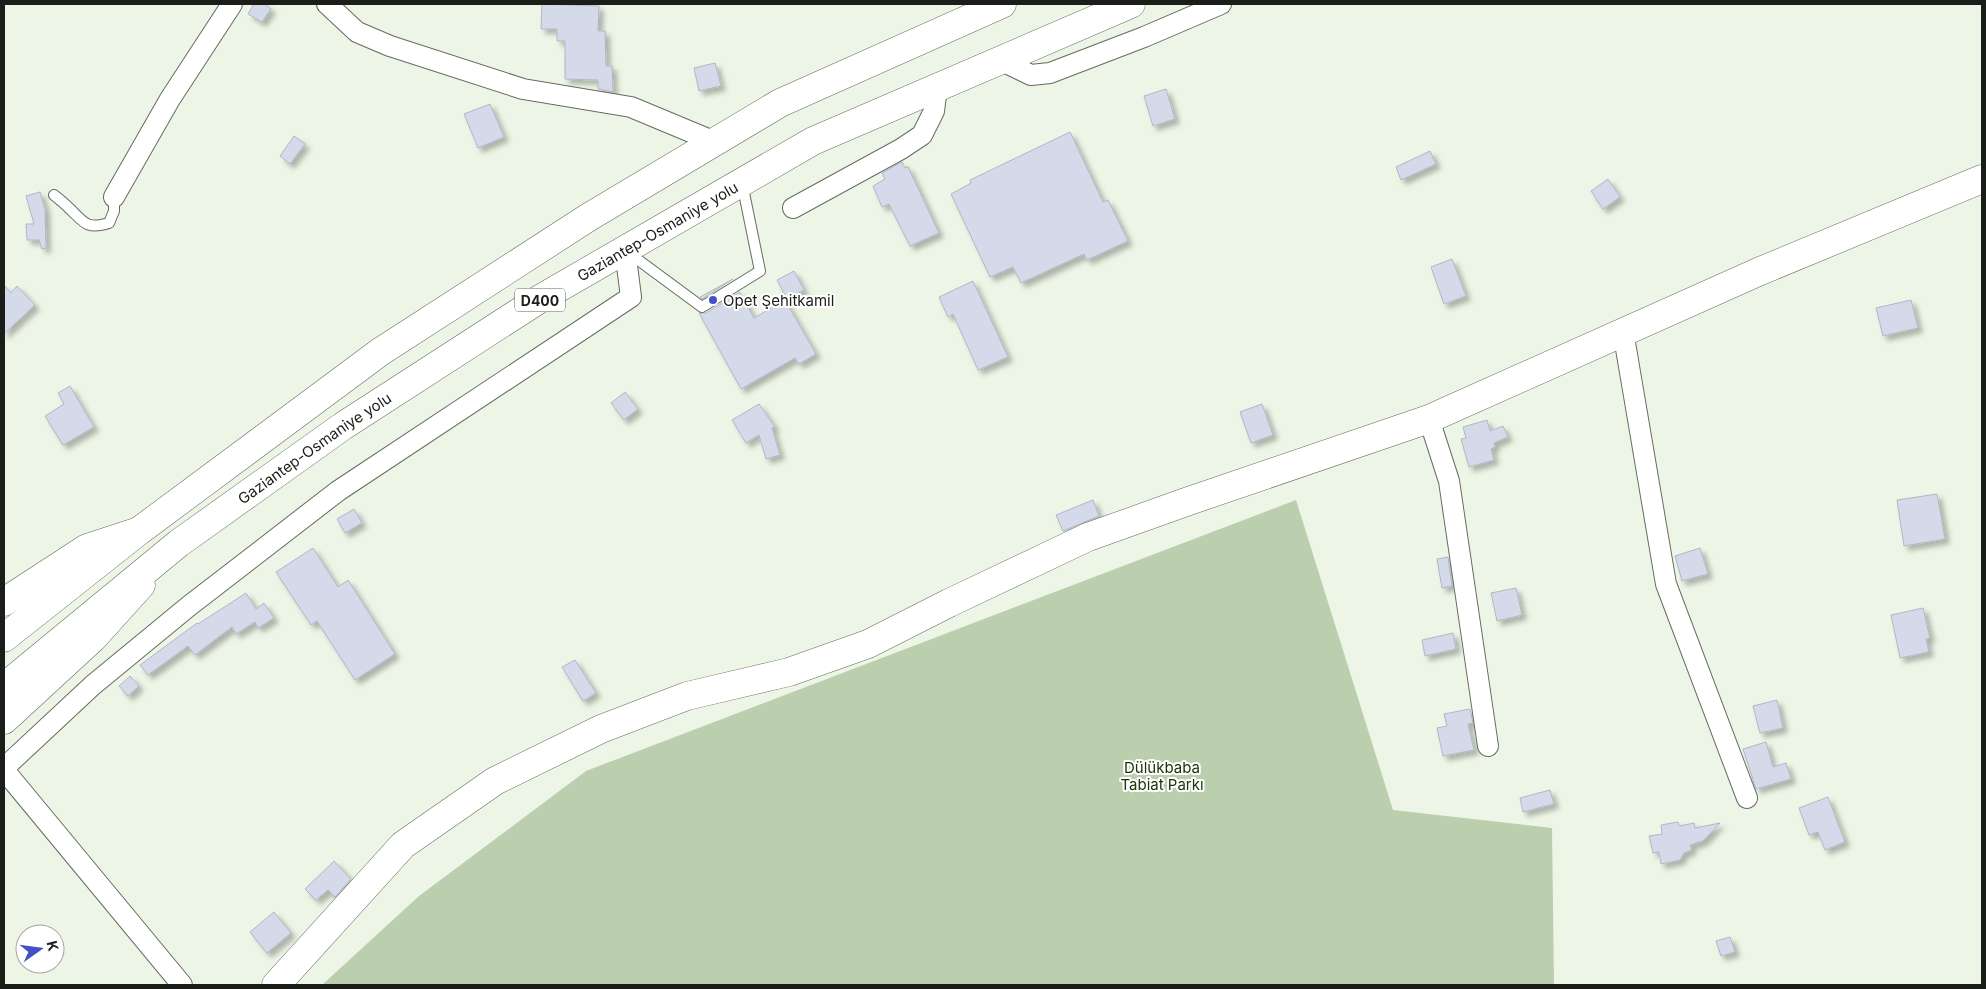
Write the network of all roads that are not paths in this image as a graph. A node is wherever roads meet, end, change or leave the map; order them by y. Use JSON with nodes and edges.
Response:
{"nodes":[{"id":1,"x":232,"y":4,"type":"edge"},
{"id":2,"x":327,"y":4,"type":"edge"},
{"id":3,"x":1002,"y":4,"type":"edge"},
{"id":4,"x":1131,"y":4,"type":"edge"},
{"id":5,"x":1221,"y":4,"type":"edge"},
{"id":6,"x":1000,"y":60,"type":"junction"},
{"id":7,"x":938,"y":88,"type":"junction"},
{"id":8,"x":715,"y":142,"type":"junction"},
{"id":9,"x":1982,"y":178,"type":"edge"},
{"id":10,"x":742,"y":183,"type":"junction"},
{"id":11,"x":54,"y":195,"type":"dead end"},
{"id":12,"x":114,"y":197,"type":"joint"},
{"id":13,"x":793,"y":208,"type":"dead end"},
{"id":14,"x":626,"y":250,"type":"junction"},
{"id":15,"x":1623,"y":331,"type":"junction"},
{"id":16,"x":1429,"y":419,"type":"junction"},
{"id":17,"x":139,"y":531,"type":"junction"},
{"id":18,"x":178,"y":543,"type":"junction"},
{"id":19,"x":4,"y":602,"type":"edge"},
{"id":20,"x":4,"y":638,"type":"edge"},
{"id":21,"x":4,"y":687,"type":"edge"},
{"id":22,"x":4,"y":720,"type":"edge"},
{"id":23,"x":1488,"y":746,"type":"dead end"},
{"id":24,"x":4,"y":769,"type":"edge"},
{"id":25,"x":1747,"y":798,"type":"dead end"},
{"id":26,"x":182,"y":985,"type":"edge"},
{"id":27,"x":276,"y":985,"type":"edge"}],
"edges":[{"from":1,"to":12,"type":"street"},
{"from":2,"to":8,"type":"street"},
{"from":3,"to":8,"type":"main road","number":"D400"},
{"from":4,"to":6,"type":"main road","name":"Gaziantep-Osmaniye yolu","number":"D400"},
{"from":5,"to":6,"type":"street"},
{"from":6,"to":7,"type":"main road","name":"Gaziantep-Osmaniye yolu","number":"D400"},
{"from":7,"to":10,"type":"main road","name":"Gaziantep-Osmaniye yolu","number":"D400"},
{"from":7,"to":13,"type":"street"},
{"from":8,"to":17,"type":"main road","number":"D400"},
{"from":9,"to":15,"type":"main road"},
{"from":10,"to":14,"type":"main road","name":"Gaziantep-Osmaniye yolu","number":"D400"},
{"from":10,"to":14,"type":"lane"},
{"from":11,"to":12,"type":"lane"},
{"from":14,"to":18,"type":"main road","name":"Gaziantep-Osmaniye yolu","number":"D400"},
{"from":14,"to":24,"type":"street"},
{"from":15,"to":16,"type":"main road"},
{"from":15,"to":25,"type":"street"},
{"from":16,"to":23,"type":"street"},
{"from":16,"to":27,"type":"main road"},
{"from":17,"to":19,"type":"main road"},
{"from":17,"to":20,"type":"main road","number":"D400"},
{"from":18,"to":21,"type":"main road","name":"Gaziantep-Osmaniye yolu","number":"D400"},
{"from":18,"to":22,"type":"main road"},
{"from":24,"to":26,"type":"street"}]}
